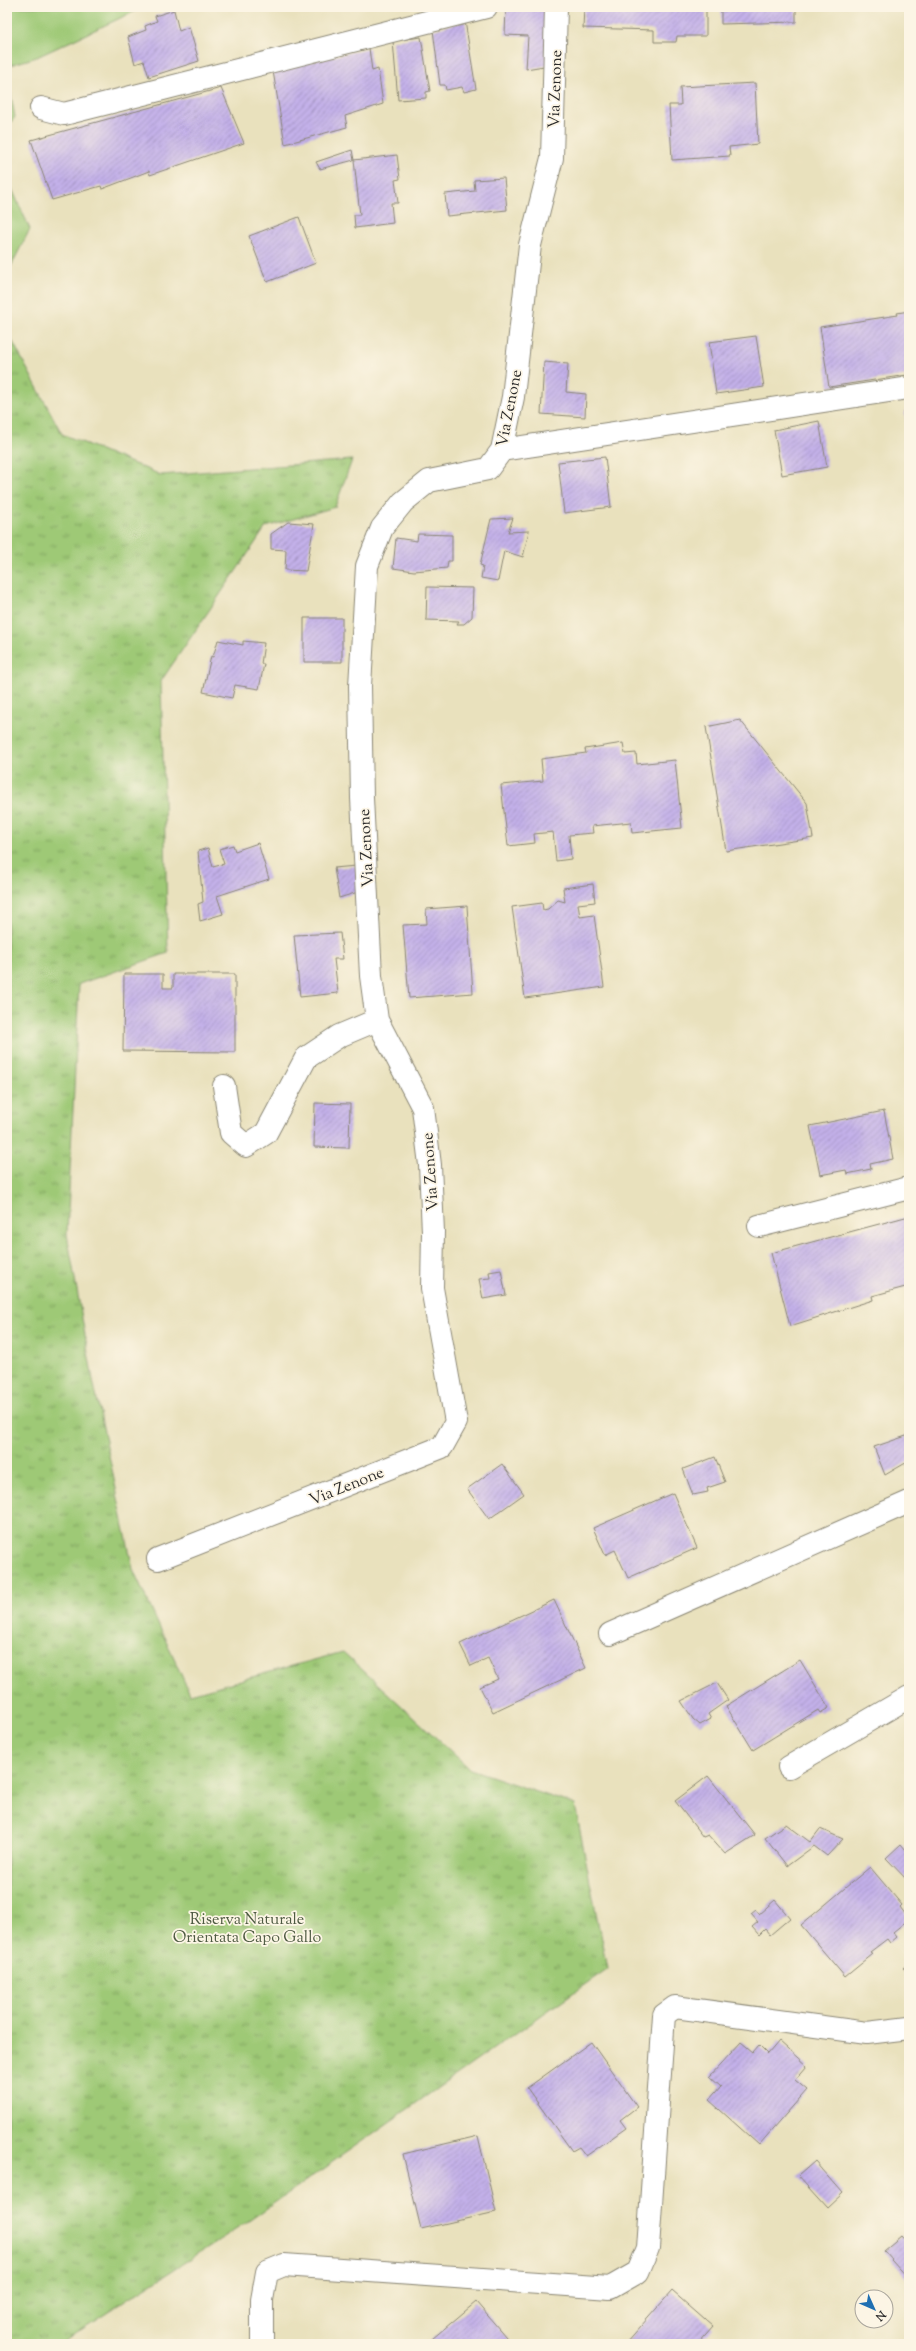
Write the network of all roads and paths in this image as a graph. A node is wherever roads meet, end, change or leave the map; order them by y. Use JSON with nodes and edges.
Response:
{"nodes":[{"id":1,"x":486,"y":7,"type":"edge"},
{"id":2,"x":556,"y":7,"type":"edge"},
{"id":3,"x":41,"y":108,"type":"dead end"},
{"id":4,"x":909,"y":388,"type":"edge"},
{"id":5,"x":502,"y":450,"type":"junction"},
{"id":6,"x":377,"y":1020,"type":"junction"},
{"id":7,"x":224,"y":1086,"type":"dead end"},
{"id":8,"x":909,"y":1188,"type":"edge"},
{"id":9,"x":759,"y":1226,"type":"dead end"},
{"id":10,"x":909,"y":1502,"type":"edge"},
{"id":11,"x":158,"y":1559,"type":"dead end"},
{"id":12,"x":610,"y":1634,"type":"dead end"},
{"id":13,"x":909,"y":1697,"type":"edge"},
{"id":14,"x":789,"y":1767,"type":"dead end"},
{"id":15,"x":909,"y":2028,"type":"edge"},
{"id":16,"x":262,"y":2344,"type":"edge"}],
"edges":[{"from":1,"to":3,"type":"street"},
{"from":2,"to":5,"type":"street","name":"Via Zenone"},
{"from":4,"to":5,"type":"street"},
{"from":5,"to":6,"type":"street","name":"Via Zenone"},
{"from":6,"to":7,"type":"street"},
{"from":6,"to":11,"type":"street","name":"Via Zenone"},
{"from":8,"to":9,"type":"street"},
{"from":10,"to":12,"type":"street"},
{"from":13,"to":14,"type":"street"},
{"from":15,"to":16,"type":"street"}]}
